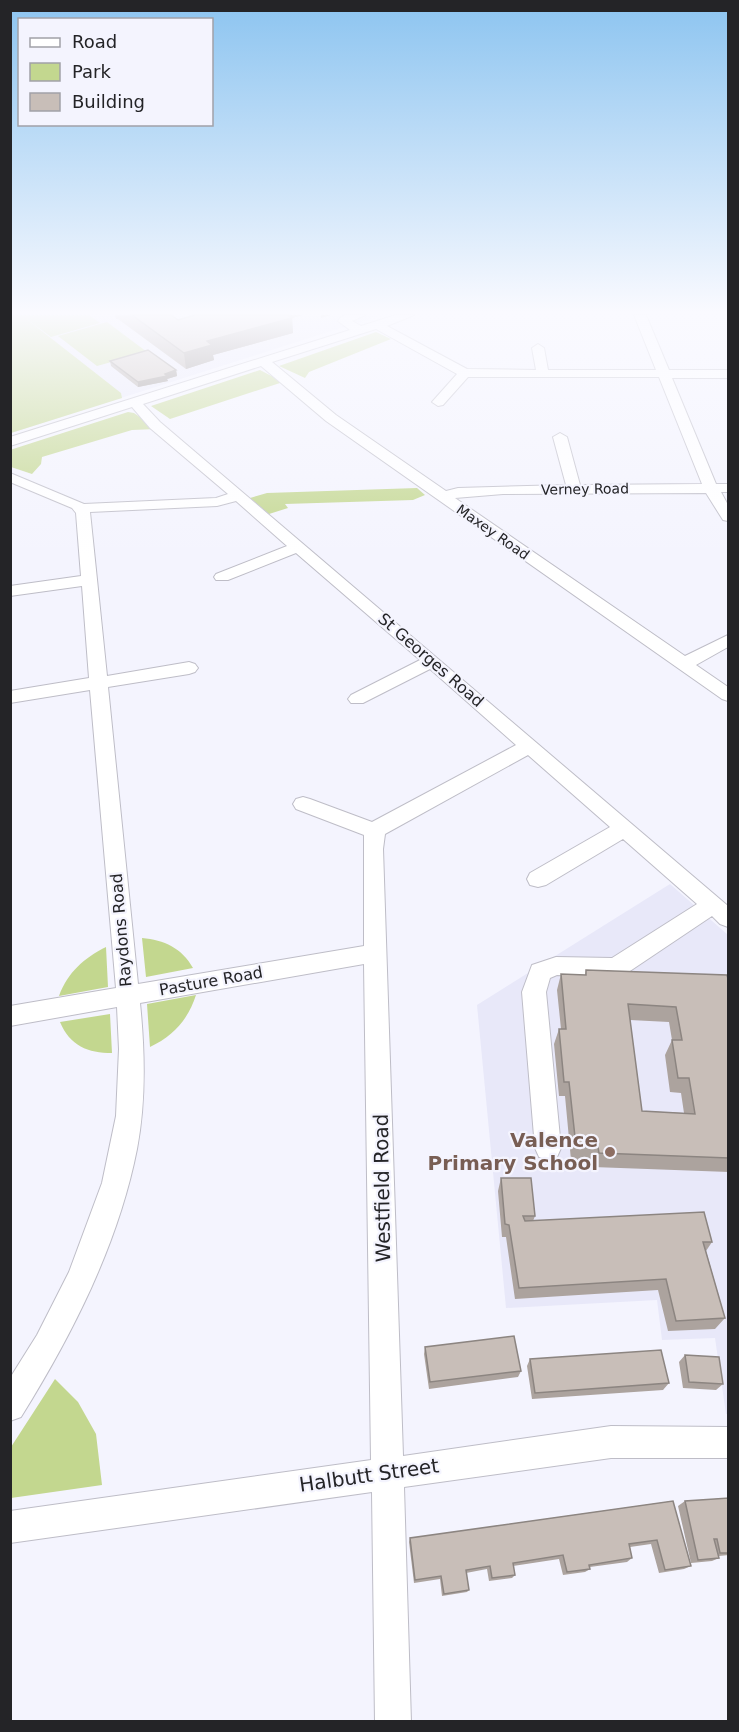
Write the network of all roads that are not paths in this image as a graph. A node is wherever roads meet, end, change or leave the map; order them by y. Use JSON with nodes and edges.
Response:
{"nodes":[{"id":1,"x":153,"y":396,"type":"edge"},
{"id":2,"x":305,"y":396,"type":"edge"},
{"id":3,"x":444,"y":396,"type":"edge"},
{"id":4,"x":672,"y":396,"type":"edge"},
{"id":5,"x":134,"y":402,"type":"junction"},
{"id":6,"x":438,"y":402,"type":"dead end"},
{"id":7,"x":560,"y":437,"type":"dead end"},
{"id":8,"x":10,"y":442,"type":"edge"},
{"id":9,"x":10,"y":477,"type":"edge"},
{"id":10,"x":711,"y":488,"type":"junction"},
{"id":11,"x":729,"y":488,"type":"edge"},
{"id":12,"x":574,"y":489,"type":"junction"},
{"id":13,"x":238,"y":496,"type":"junction"},
{"id":14,"x":442,"y":497,"type":"junction"},
{"id":15,"x":82,"y":508,"type":"junction"},
{"id":16,"x":729,"y":517,"type":"edge"},
{"id":17,"x":297,"y":547,"type":"junction"},
{"id":18,"x":222,"y":577,"type":"dead end"},
{"id":19,"x":89,"y":580,"type":"junction"},
{"id":20,"x":10,"y":591,"type":"edge"},
{"id":21,"x":729,"y":640,"type":"edge"},
{"id":22,"x":432,"y":661,"type":"junction"},
{"id":23,"x":684,"y":664,"type":"junction"},
{"id":24,"x":189,"y":668,"type":"dead end"},
{"id":25,"x":98,"y":683,"type":"junction"},
{"id":26,"x":729,"y":695,"type":"edge"},
{"id":27,"x":10,"y":697,"type":"edge"},
{"id":28,"x":357,"y":699,"type":"dead end"},
{"id":29,"x":530,"y":746,"type":"junction"},
{"id":30,"x":303,"y":804,"type":"dead end"},
{"id":31,"x":624,"y":828,"type":"junction"},
{"id":32,"x":375,"y":831,"type":"junction"},
{"id":33,"x":538,"y":879,"type":"dead end"},
{"id":34,"x":720,"y":911,"type":"edge"},
{"id":35,"x":376,"y":952,"type":"junction"},
{"id":36,"x":127,"y":996,"type":"junction"},
{"id":37,"x":10,"y":1016,"type":"edge"},
{"id":38,"x":548,"y":1148,"type":"dead end"},
{"id":39,"x":10,"y":1406,"type":"edge"},
{"id":40,"x":729,"y":1442,"type":"edge"},
{"id":41,"x":388,"y":1474,"type":"junction"},
{"id":42,"x":10,"y":1527,"type":"edge"},
{"id":43,"x":393,"y":1722,"type":"edge"}],
"edges":[{"from":1,"to":5,"type":"street"},
{"from":2,"to":14,"type":"street","name":"Maxey Road"},
{"from":3,"to":6,"type":"street"},
{"from":4,"to":10,"type":"street"},
{"from":5,"to":8,"type":"street"},
{"from":5,"to":13,"type":"street","name":"St Georges Road"},
{"from":7,"to":12,"type":"street"},
{"from":9,"to":15,"type":"street"},
{"from":10,"to":11,"type":"street","name":"Verney Road"},
{"from":10,"to":12,"type":"street","name":"Verney Road"},
{"from":10,"to":16,"type":"street"},
{"from":12,"to":14,"type":"street","name":"Verney Road"},
{"from":13,"to":15,"type":"street"},
{"from":13,"to":17,"type":"street","name":"St Georges Road"},
{"from":14,"to":23,"type":"street","name":"Maxey Road"},
{"from":15,"to":19,"type":"street","name":"Raydons Road"},
{"from":17,"to":18,"type":"street"},
{"from":17,"to":22,"type":"street","name":"St Georges Road"},
{"from":19,"to":20,"type":"street"},
{"from":19,"to":25,"type":"street","name":"Raydons Road"},
{"from":21,"to":23,"type":"street"},
{"from":22,"to":28,"type":"street"},
{"from":22,"to":29,"type":"street","name":"St Georges Road"},
{"from":23,"to":26,"type":"street","name":"Maxey Road"},
{"from":24,"to":25,"type":"street"},
{"from":25,"to":27,"type":"street"},
{"from":25,"to":36,"type":"street","name":"Raydons Road"},
{"from":29,"to":31,"type":"street","name":"St Georges Road"},
{"from":29,"to":32,"type":"street"},
{"from":30,"to":32,"type":"street"},
{"from":31,"to":33,"type":"street"},
{"from":31,"to":34,"type":"street","name":"St Georges Road"},
{"from":32,"to":35,"type":"street","name":"Westfield Road"},
{"from":34,"to":38,"type":"street"},
{"from":35,"to":36,"type":"street","name":"Pasture Road"},
{"from":35,"to":41,"type":"street","name":"Westfield Road"},
{"from":36,"to":37,"type":"street","name":"Pasture Road"},
{"from":36,"to":39,"type":"street","name":"Raydons Road"},
{"from":40,"to":41,"type":"street","name":"Halbutt Street"},
{"from":41,"to":42,"type":"street","name":"Halbutt Street"},
{"from":41,"to":43,"type":"street","name":"Westfield Road"}]}
